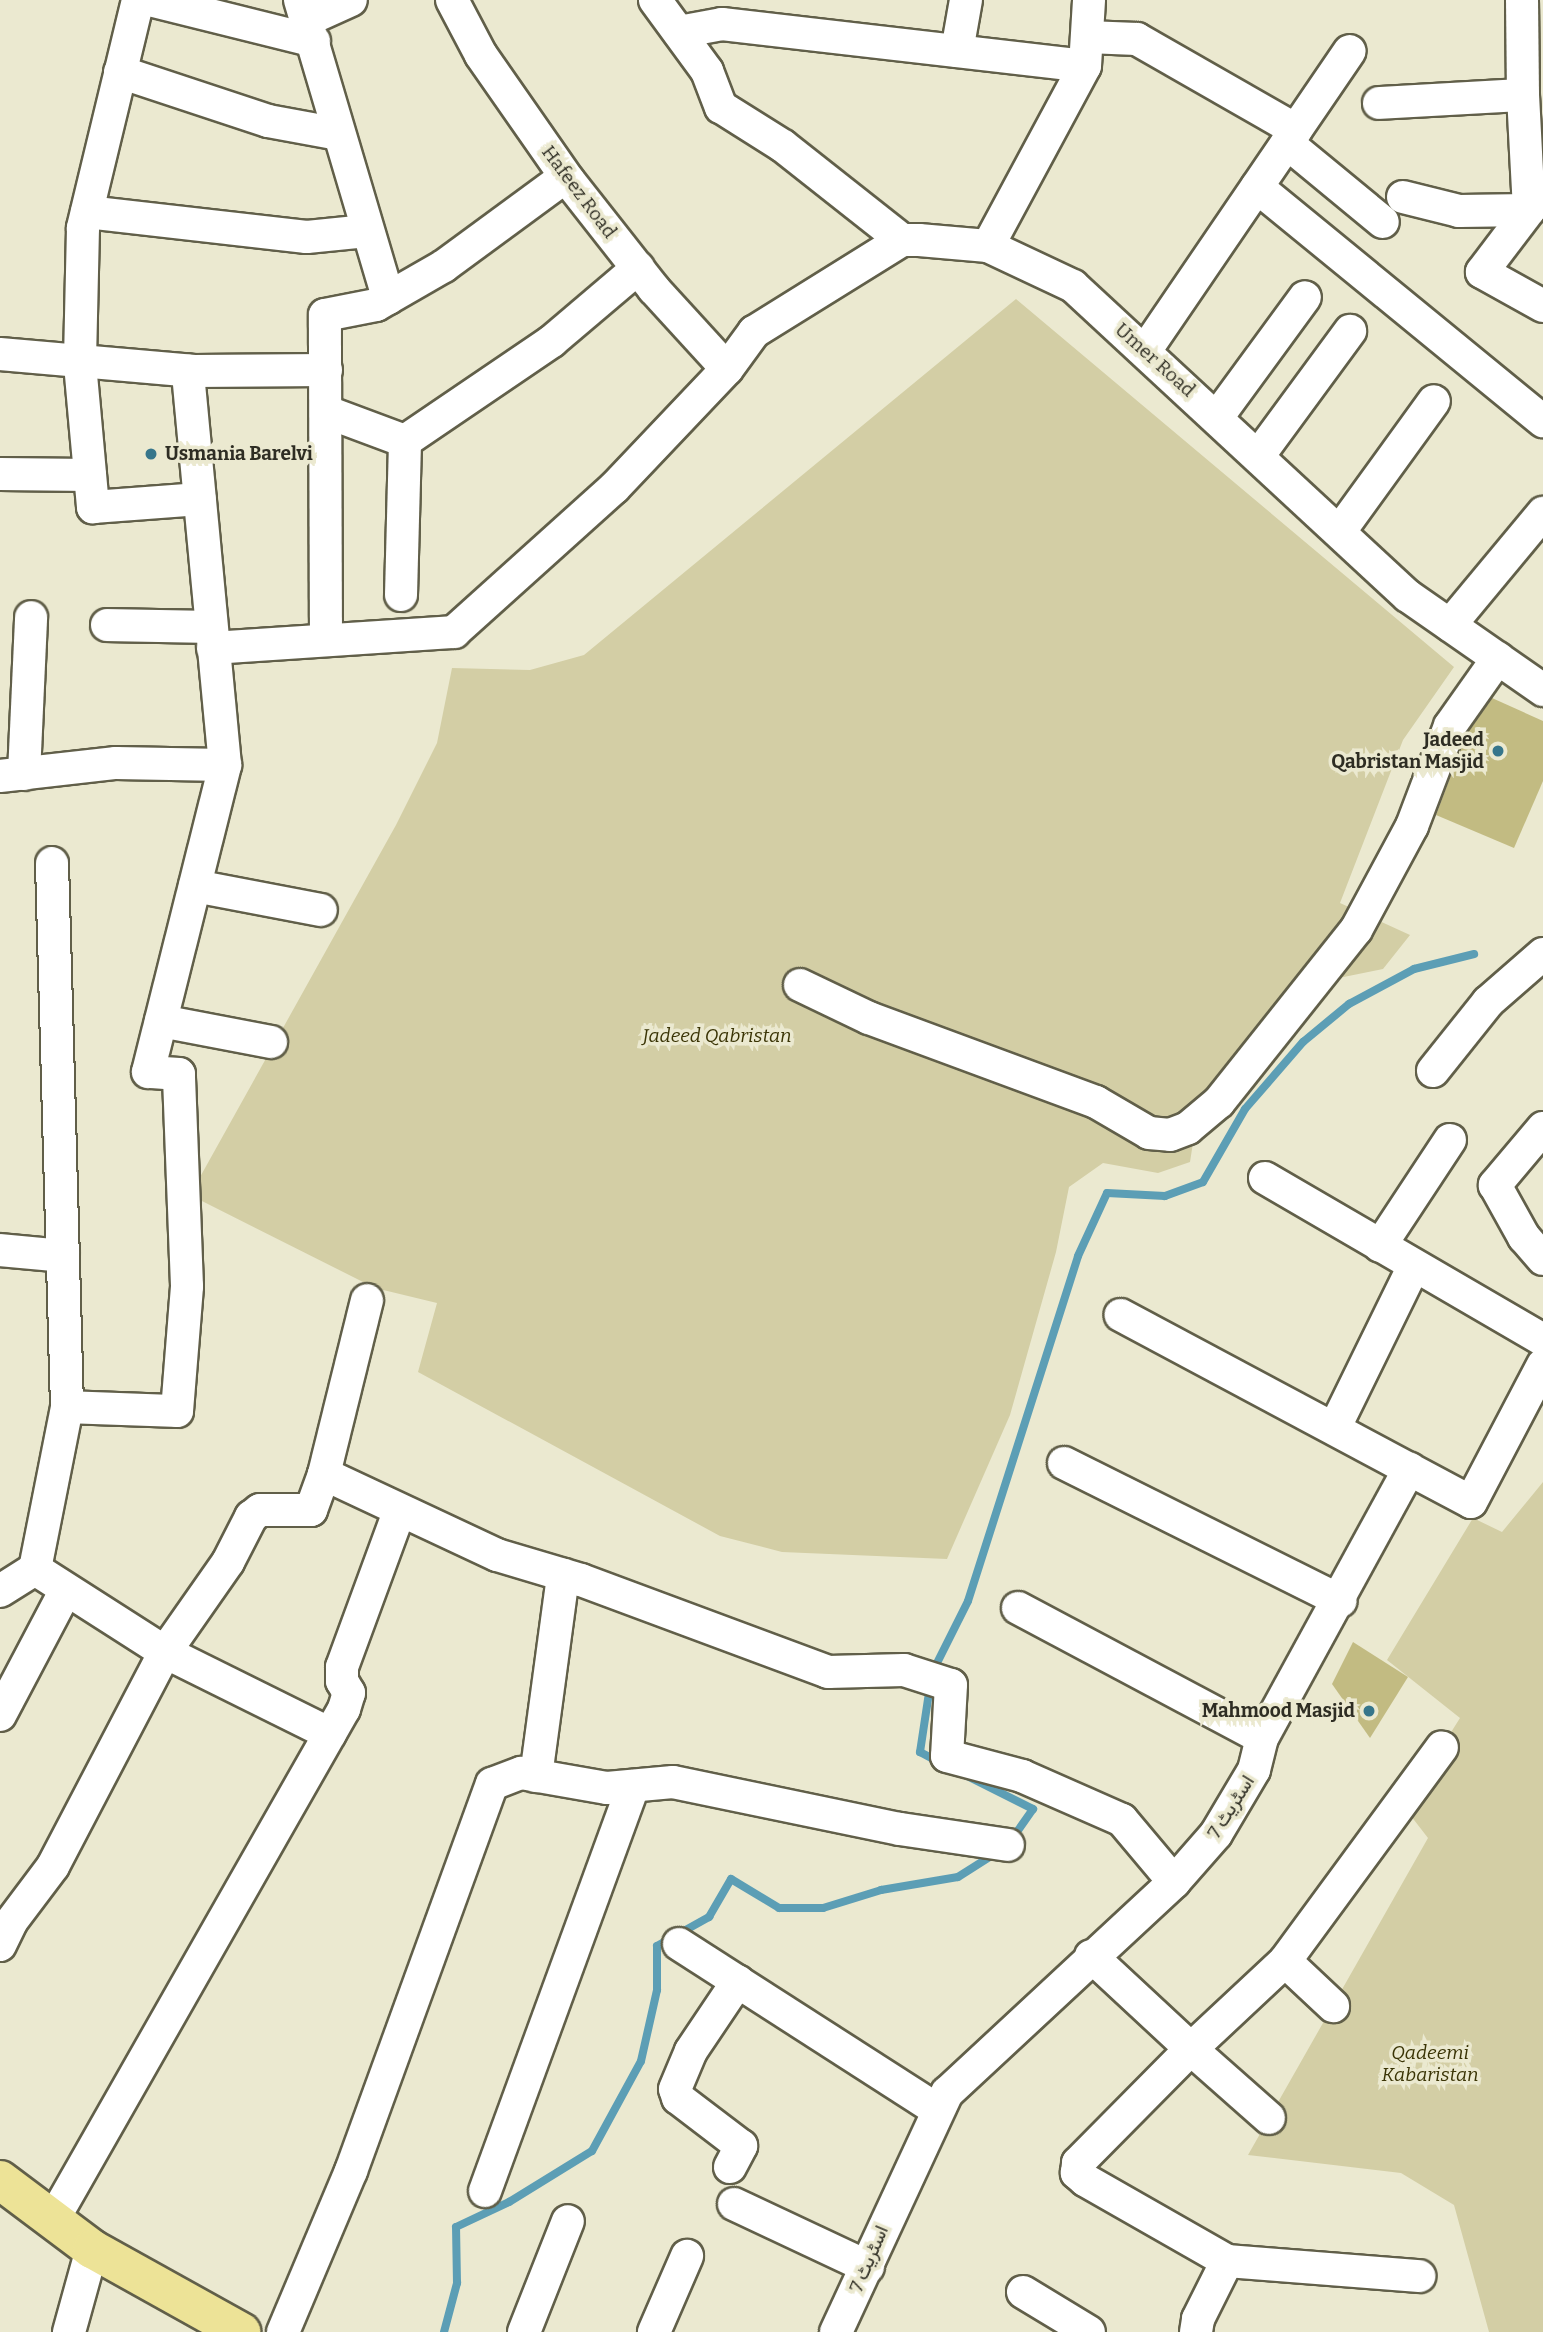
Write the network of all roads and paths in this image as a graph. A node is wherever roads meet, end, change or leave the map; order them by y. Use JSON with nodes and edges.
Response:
{"nodes":[{"id":1,"x":138,"y":0,"type":"edge"},
{"id":2,"x":150,"y":0,"type":"edge"},
{"id":3,"x":351,"y":0,"type":"edge"},
{"id":4,"x":453,"y":0,"type":"edge"},
{"id":5,"x":655,"y":0,"type":"edge"},
{"id":6,"x":966,"y":0,"type":"edge"},
{"id":7,"x":1089,"y":0,"type":"edge"},
{"id":8,"x":1521,"y":0,"type":"edge"},
{"id":9,"x":307,"y":20,"type":"edge"},
{"id":10,"x":678,"y":32,"type":"junction"},
{"id":11,"x":957,"y":51,"type":"junction"},
{"id":12,"x":1086,"y":51,"type":"junction"},
{"id":13,"x":1350,"y":51,"type":"dead end"},
{"id":14,"x":120,"y":72,"type":"junction"},
{"id":15,"x":1523,"y":95,"type":"junction"},
{"id":16,"x":1379,"y":103,"type":"dead end"},
{"id":17,"x":340,"y":134,"type":"junction"},
{"id":18,"x":1291,"y":136,"type":"junction"},
{"id":19,"x":565,"y":177,"type":"junction"},
{"id":20,"x":1257,"y":187,"type":"junction"},
{"id":21,"x":1403,"y":197,"type":"dead end"},
{"id":22,"x":1530,"y":210,"type":"junction"},
{"id":23,"x":87,"y":212,"type":"junction"},
{"id":24,"x":1383,"y":222,"type":"dead end"},
{"id":25,"x":367,"y":230,"type":"junction"},
{"id":26,"x":902,"y":240,"type":"junction"},
{"id":27,"x":988,"y":246,"type":"junction"},
{"id":28,"x":638,"y":268,"type":"junction"},
{"id":29,"x":1305,"y":297,"type":"dead end"},
{"id":30,"x":388,"y":299,"type":"junction"},
{"id":31,"x":1543,"y":306,"type":"edge"},
{"id":32,"x":1350,"y":331,"type":"dead end"},
{"id":33,"x":1145,"y":351,"type":"junction"},
{"id":34,"x":0,"y":354,"type":"edge"},
{"id":35,"x":79,"y":364,"type":"junction"},
{"id":36,"x":727,"y":369,"type":"junction"},
{"id":37,"x":326,"y":370,"type":"junction"},
{"id":38,"x":188,"y":371,"type":"junction"},
{"id":39,"x":1434,"y":401,"type":"dead end"},
{"id":40,"x":327,"y":412,"type":"junction"},
{"id":41,"x":1217,"y":416,"type":"junction"},
{"id":42,"x":1543,"y":421,"type":"edge"},
{"id":43,"x":405,"y":441,"type":"junction"},
{"id":44,"x":1259,"y":455,"type":"junction"},
{"id":45,"x":0,"y":474,"type":"edge"},
{"id":46,"x":90,"y":475,"type":"junction"},
{"id":47,"x":200,"y":499,"type":"junction"},
{"id":48,"x":1543,"y":513,"type":"edge"},
{"id":49,"x":1339,"y":531,"type":"junction"},
{"id":50,"x":401,"y":595,"type":"dead end"},
{"id":51,"x":31,"y":617,"type":"dead end"},
{"id":52,"x":107,"y":625,"type":"dead end"},
{"id":53,"x":1450,"y":625,"type":"junction"},
{"id":54,"x":212,"y":637,"type":"junction"},
{"id":55,"x":326,"y":640,"type":"junction"},
{"id":56,"x":1498,"y":658,"type":"junction"},
{"id":57,"x":1543,"y":690,"type":"edge"},
{"id":58,"x":225,"y":765,"type":"junction"},
{"id":59,"x":12,"y":775,"type":"edge"},
{"id":60,"x":52,"y":863,"type":"dead end"},
{"id":61,"x":195,"y":886,"type":"junction"},
{"id":62,"x":321,"y":910,"type":"dead end"},
{"id":63,"x":1543,"y":954,"type":"edge"},
{"id":64,"x":800,"y":985,"type":"dead end"},
{"id":65,"x":161,"y":1021,"type":"junction"},
{"id":66,"x":271,"y":1042,"type":"dead end"},
{"id":67,"x":1433,"y":1071,"type":"dead end"},
{"id":68,"x":1543,"y":1128,"type":"edge"},
{"id":69,"x":1450,"y":1140,"type":"dead end"},
{"id":70,"x":1265,"y":1178,"type":"dead end"},
{"id":71,"x":1380,"y":1246,"type":"junction"},
{"id":72,"x":0,"y":1251,"type":"edge"},
{"id":73,"x":63,"y":1256,"type":"junction"},
{"id":74,"x":1543,"y":1259,"type":"edge"},
{"id":75,"x":1414,"y":1266,"type":"junction"},
{"id":76,"x":367,"y":1300,"type":"dead end"},
{"id":77,"x":1121,"y":1315,"type":"dead end"},
{"id":78,"x":1543,"y":1340,"type":"edge"},
{"id":79,"x":1543,"y":1365,"type":"edge"},
{"id":80,"x":67,"y":1407,"type":"junction"},
{"id":81,"x":1335,"y":1427,"type":"junction"},
{"id":82,"x":1064,"y":1462,"type":"dead end"},
{"id":83,"x":1409,"y":1469,"type":"junction"},
{"id":84,"x":324,"y":1474,"type":"junction"},
{"id":85,"x":399,"y":1512,"type":"junction"},
{"id":86,"x":35,"y":1569,"type":"junction"},
{"id":87,"x":563,"y":1575,"type":"junction"},
{"id":88,"x":66,"y":1590,"type":"junction"},
{"id":89,"x":0,"y":1591,"type":"edge"},
{"id":90,"x":1341,"y":1601,"type":"junction"},
{"id":91,"x":1018,"y":1608,"type":"dead end"},
{"id":92,"x":165,"y":1652,"type":"junction"},
{"id":93,"x":0,"y":1715,"type":"edge"},
{"id":94,"x":330,"y":1734,"type":"junction"},
{"id":95,"x":1262,"y":1738,"type":"junction"},
{"id":96,"x":1441,"y":1747,"type":"dead end"},
{"id":97,"x":536,"y":1776,"type":"junction"},
{"id":98,"x":633,"y":1786,"type":"junction"},
{"id":99,"x":1008,"y":1845,"type":"dead end"},
{"id":100,"x":1174,"y":1882,"type":"junction"},
{"id":101,"x":679,"y":1944,"type":"dead end"},
{"id":102,"x":0,"y":1945,"type":"edge"},
{"id":103,"x":1091,"y":1956,"type":"junction"},
{"id":104,"x":1285,"y":1961,"type":"junction"},
{"id":105,"x":738,"y":1981,"type":"junction"},
{"id":106,"x":1333,"y":2006,"type":"dead end"},
{"id":107,"x":1191,"y":2049,"type":"junction"},
{"id":108,"x":936,"y":2109,"type":"junction"},
{"id":109,"x":1269,"y":2118,"type":"dead end"},
{"id":110,"x":730,"y":2167,"type":"dead end"},
{"id":111,"x":0,"y":2180,"type":"edge"},
{"id":112,"x":485,"y":2191,"type":"dead end"},
{"id":113,"x":734,"y":2204,"type":"dead end"},
{"id":114,"x":54,"y":2218,"type":"junction"},
{"id":115,"x":568,"y":2221,"type":"dead end"},
{"id":116,"x":92,"y":2249,"type":"junction"},
{"id":117,"x":687,"y":2256,"type":"dead end"},
{"id":118,"x":1227,"y":2261,"type":"junction"},
{"id":119,"x":868,"y":2267,"type":"junction"},
{"id":120,"x":1419,"y":2276,"type":"dead end"},
{"id":121,"x":1023,"y":2292,"type":"dead end"},
{"id":122,"x":226,"y":2328,"type":"edge"},
{"id":123,"x":69,"y":2332,"type":"edge"},
{"id":124,"x":283,"y":2332,"type":"edge"},
{"id":125,"x":524,"y":2332,"type":"edge"},
{"id":126,"x":654,"y":2332,"type":"edge"},
{"id":127,"x":836,"y":2332,"type":"edge"},
{"id":128,"x":1089,"y":2332,"type":"edge"},
{"id":129,"x":1196,"y":2332,"type":"edge"}],
"edges":[{"from":1,"to":14,"type":"street"},
{"from":2,"to":9,"type":"street"},
{"from":3,"to":9,"type":"street"},
{"from":4,"to":19,"type":"street","name":"Hafeez Road"},
{"from":5,"to":10,"type":"street"},
{"from":6,"to":11,"type":"street"},
{"from":7,"to":12,"type":"street"},
{"from":8,"to":15,"type":"street"},
{"from":9,"to":17,"type":"street"},
{"from":10,"to":11,"type":"street"},
{"from":10,"to":26,"type":"street"},
{"from":11,"to":12,"type":"street"},
{"from":12,"to":18,"type":"street"},
{"from":12,"to":27,"type":"street"},
{"from":13,"to":18,"type":"street"},
{"from":14,"to":17,"type":"street"},
{"from":14,"to":23,"type":"street"},
{"from":15,"to":16,"type":"street"},
{"from":15,"to":22,"type":"street"},
{"from":17,"to":25,"type":"street"},
{"from":18,"to":20,"type":"street"},
{"from":18,"to":24,"type":"street"},
{"from":19,"to":28,"type":"street","name":"Hafeez Road"},
{"from":19,"to":30,"type":"street"},
{"from":20,"to":33,"type":"street"},
{"from":20,"to":42,"type":"street"},
{"from":21,"to":22,"type":"street"},
{"from":22,"to":31,"type":"street"},
{"from":23,"to":25,"type":"street"},
{"from":23,"to":35,"type":"street"},
{"from":25,"to":30,"type":"street"},
{"from":26,"to":27,"type":"street","name":"Umer Road"},
{"from":26,"to":36,"type":"street"},
{"from":27,"to":33,"type":"street","name":"Umer Road"},
{"from":28,"to":36,"type":"street","name":"Hafeez Road"},
{"from":28,"to":43,"type":"street"},
{"from":29,"to":41,"type":"street"},
{"from":30,"to":37,"type":"street"},
{"from":32,"to":44,"type":"street"},
{"from":33,"to":41,"type":"street","name":"Umer Road"},
{"from":34,"to":35,"type":"street"},
{"from":35,"to":38,"type":"street"},
{"from":35,"to":46,"type":"street"},
{"from":36,"to":55,"type":"street"},
{"from":37,"to":38,"type":"street"},
{"from":37,"to":40,"type":"street"},
{"from":38,"to":47,"type":"street"},
{"from":39,"to":49,"type":"street"},
{"from":40,"to":43,"type":"street"},
{"from":40,"to":55,"type":"street"},
{"from":41,"to":44,"type":"street","name":"Umer Road"},
{"from":43,"to":50,"type":"street"},
{"from":44,"to":49,"type":"street","name":"Umer Road"},
{"from":45,"to":46,"type":"street"},
{"from":46,"to":47,"type":"street"},
{"from":47,"to":54,"type":"street"},
{"from":48,"to":53,"type":"street"},
{"from":49,"to":53,"type":"street","name":"Umer Road"},
{"from":51,"to":59,"type":"street"},
{"from":52,"to":54,"type":"street"},
{"from":53,"to":56,"type":"street","name":"Umer Road"},
{"from":54,"to":55,"type":"street"},
{"from":54,"to":58,"type":"street"},
{"from":56,"to":57,"type":"street","name":"Umer Road"},
{"from":56,"to":64,"type":"street"},
{"from":58,"to":59,"type":"street"},
{"from":58,"to":61,"type":"street"},
{"from":60,"to":73,"type":"street"},
{"from":61,"to":62,"type":"street"},
{"from":61,"to":65,"type":"street"},
{"from":63,"to":67,"type":"street"},
{"from":65,"to":66,"type":"street"},
{"from":65,"to":80,"type":"street"},
{"from":68,"to":74,"type":"street"},
{"from":69,"to":71,"type":"street"},
{"from":70,"to":71,"type":"street"},
{"from":71,"to":75,"type":"street"},
{"from":72,"to":73,"type":"street"},
{"from":73,"to":80,"type":"street"},
{"from":75,"to":78,"type":"street"},
{"from":75,"to":81,"type":"street"},
{"from":76,"to":84,"type":"street"},
{"from":77,"to":81,"type":"street"},
{"from":79,"to":83,"type":"street"},
{"from":80,"to":86,"type":"street"},
{"from":81,"to":83,"type":"street"},
{"from":82,"to":90,"type":"street"},
{"from":83,"to":90,"type":"street","name":"اسٹریٹ 7"},
{"from":84,"to":85,"type":"street"},
{"from":84,"to":92,"type":"street"},
{"from":85,"to":87,"type":"street"},
{"from":85,"to":94,"type":"street"},
{"from":86,"to":88,"type":"street"},
{"from":86,"to":89,"type":"street"},
{"from":87,"to":97,"type":"street"},
{"from":87,"to":100,"type":"street"},
{"from":88,"to":92,"type":"street"},
{"from":88,"to":93,"type":"street"},
{"from":90,"to":95,"type":"street","name":"اسٹریٹ 7"},
{"from":91,"to":95,"type":"street"},
{"from":92,"to":94,"type":"street"},
{"from":92,"to":102,"type":"street"},
{"from":94,"to":114,"type":"street"},
{"from":95,"to":100,"type":"street","name":"اسٹریٹ 7"},
{"from":96,"to":104,"type":"street"},
{"from":97,"to":98,"type":"street"},
{"from":97,"to":124,"type":"street"},
{"from":98,"to":99,"type":"street"},
{"from":98,"to":112,"type":"street"},
{"from":100,"to":103,"type":"street","name":"اسٹریٹ 7"},
{"from":101,"to":105,"type":"street"},
{"from":103,"to":107,"type":"street"},
{"from":103,"to":108,"type":"street","name":"اسٹریٹ 7"},
{"from":104,"to":106,"type":"street"},
{"from":104,"to":107,"type":"street"},
{"from":105,"to":108,"type":"street"},
{"from":105,"to":110,"type":"street"},
{"from":107,"to":109,"type":"street"},
{"from":107,"to":118,"type":"street"},
{"from":108,"to":119,"type":"street","name":"اسٹریٹ 7"},
{"from":111,"to":114,"type":"main road"},
{"from":113,"to":119,"type":"street"},
{"from":114,"to":116,"type":"main road"},
{"from":115,"to":125,"type":"street"},
{"from":116,"to":122,"type":"main road"},
{"from":116,"to":123,"type":"street"},
{"from":117,"to":126,"type":"street"},
{"from":118,"to":120,"type":"street"},
{"from":118,"to":129,"type":"street"},
{"from":119,"to":127,"type":"street","name":"اسٹریٹ 7"},
{"from":121,"to":128,"type":"street"}]}
